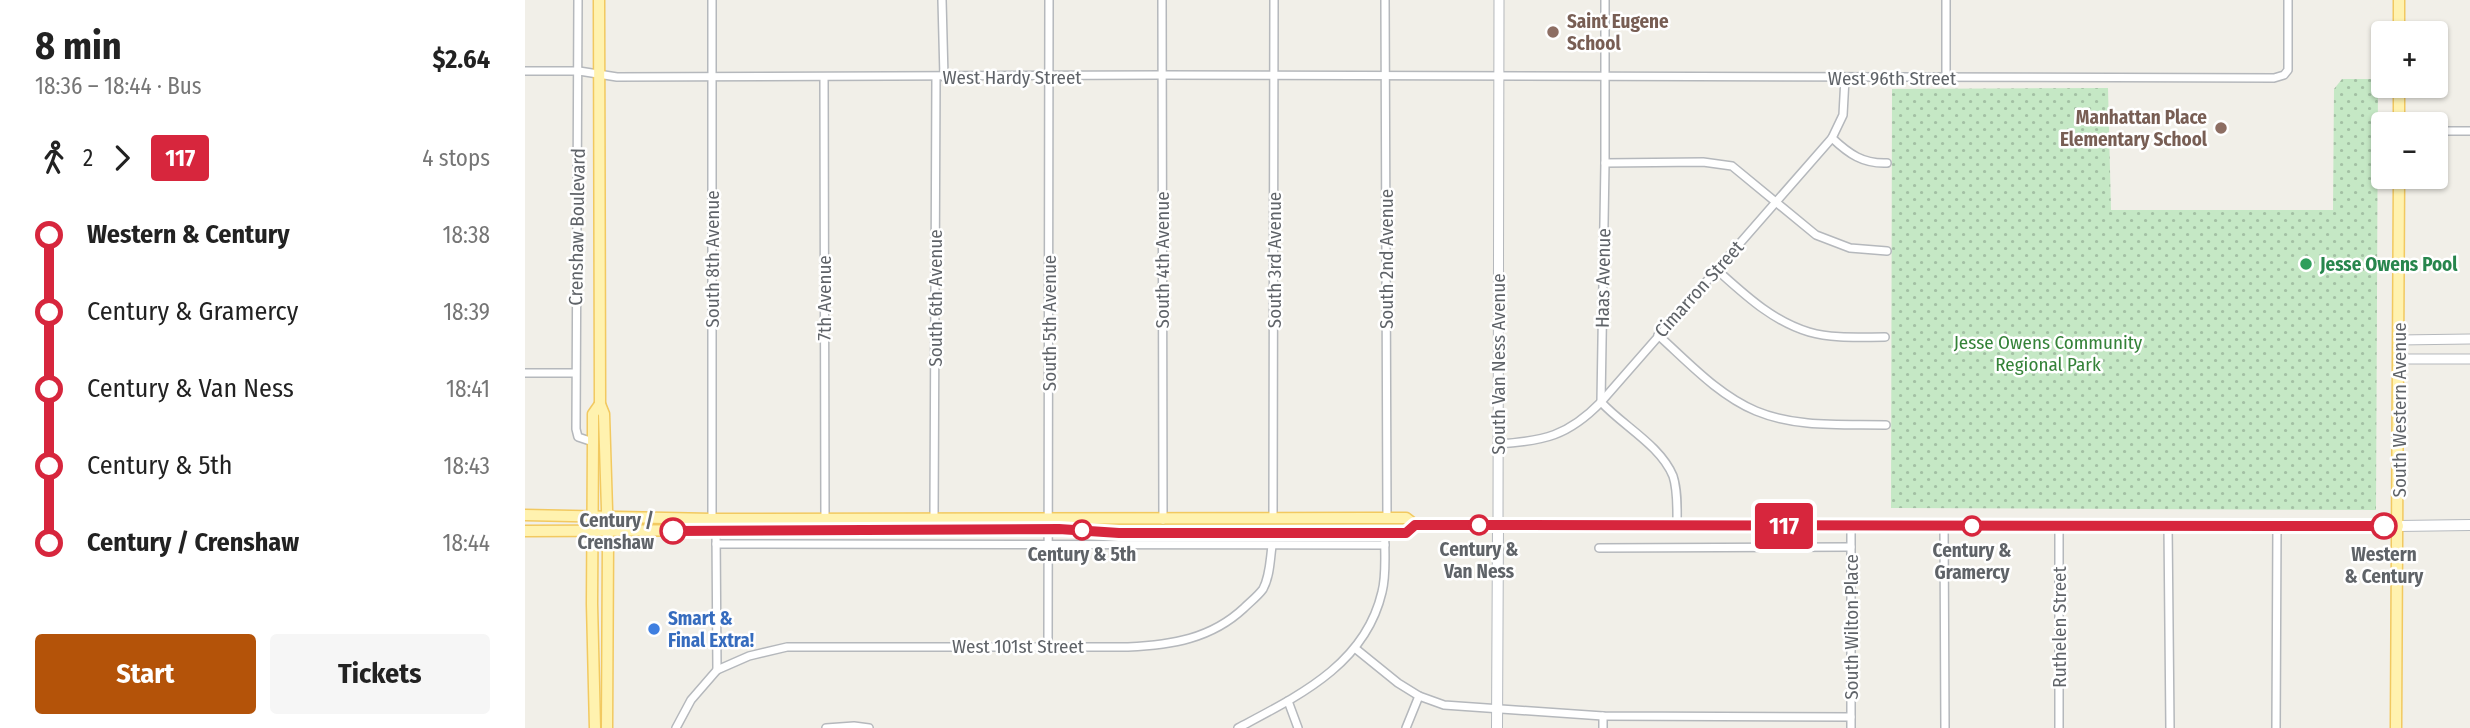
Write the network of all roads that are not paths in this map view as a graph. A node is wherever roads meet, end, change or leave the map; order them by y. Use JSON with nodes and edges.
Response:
{"nodes":[{"id":1,"x":578,"y":0,"type":"edge"},
{"id":2,"x":599,"y":0,"type":"edge"},
{"id":3,"x":712,"y":0,"type":"edge"},
{"id":4,"x":942,"y":0,"type":"edge"},
{"id":5,"x":1049,"y":0,"type":"edge"},
{"id":6,"x":1162,"y":0,"type":"edge"},
{"id":7,"x":1274,"y":0,"type":"edge"},
{"id":8,"x":1385,"y":0,"type":"edge"},
{"id":9,"x":1499,"y":0,"type":"edge"},
{"id":10,"x":1605,"y":0,"type":"edge"},
{"id":11,"x":1946,"y":0,"type":"edge"},
{"id":12,"x":2288,"y":0,"type":"edge"},
{"id":13,"x":2399,"y":0,"type":"edge"},
{"id":14,"x":2399,"y":21,"type":"edge"},
{"id":15,"x":525,"y":71,"type":"edge"},
{"id":16,"x":579,"y":71,"type":"junction"},
{"id":17,"x":599,"y":74,"type":"junction"},
{"id":18,"x":1162,"y":75,"type":"junction"},
{"id":19,"x":1274,"y":76,"type":"junction"},
{"id":20,"x":1385,"y":76,"type":"junction"},
{"id":21,"x":1499,"y":76,"type":"junction"},
{"id":22,"x":1605,"y":76,"type":"junction"},
{"id":23,"x":712,"y":77,"type":"junction"},
{"id":24,"x":824,"y":77,"type":"junction"},
{"id":25,"x":940,"y":77,"type":"junction"},
{"id":26,"x":1049,"y":77,"type":"junction"},
{"id":27,"x":1845,"y":78,"type":"junction"},
{"id":28,"x":1946,"y":78,"type":"junction"},
{"id":29,"x":2448,"y":131,"type":"edge"},
{"id":30,"x":2470,"y":131,"type":"edge"},
{"id":31,"x":1832,"y":138,"type":"junction"},
{"id":32,"x":1605,"y":163,"type":"junction"},
{"id":33,"x":1887,"y":163,"type":"dead end"},
{"id":34,"x":2399,"y":189,"type":"edge"},
{"id":35,"x":1777,"y":203,"type":"junction"},
{"id":36,"x":1887,"y":251,"type":"dead end"},
{"id":37,"x":1716,"y":269,"type":"junction"},
{"id":38,"x":1658,"y":335,"type":"junction"},
{"id":39,"x":1885,"y":337,"type":"dead end"},
{"id":40,"x":2470,"y":339,"type":"edge"},
{"id":41,"x":2399,"y":340,"type":"junction"},
{"id":42,"x":2399,"y":359,"type":"junction"},
{"id":43,"x":2470,"y":359,"type":"edge"},
{"id":44,"x":525,"y":373,"type":"edge"},
{"id":45,"x":574,"y":373,"type":"junction"},
{"id":46,"x":1601,"y":402,"type":"junction"},
{"id":47,"x":600,"y":404,"type":"junction"},
{"id":48,"x":1886,"y":425,"type":"dead end"},
{"id":49,"x":593,"y":442,"type":"junction"},
{"id":50,"x":1498,"y":444,"type":"junction"},
{"id":51,"x":525,"y":515,"type":"edge"},
{"id":52,"x":593,"y":516,"type":"junction"},
{"id":53,"x":607,"y":516,"type":"junction"},
{"id":54,"x":825,"y":518,"type":"junction"},
{"id":55,"x":934,"y":518,"type":"junction"},
{"id":56,"x":1387,"y":518,"type":"junction"},
{"id":57,"x":712,"y":519,"type":"junction"},
{"id":58,"x":1273,"y":519,"type":"junction"},
{"id":59,"x":1163,"y":520,"type":"junction"},
{"id":60,"x":1049,"y":524,"type":"junction"},
{"id":61,"x":1415,"y":525,"type":"junction"},
{"id":62,"x":1498,"y":525,"type":"junction"},
{"id":63,"x":2168,"y":525,"type":"junction"},
{"id":64,"x":2277,"y":525,"type":"junction"},
{"id":65,"x":1677,"y":526,"type":"junction"},
{"id":66,"x":1851,"y":526,"type":"junction"},
{"id":67,"x":1944,"y":526,"type":"junction"},
{"id":68,"x":2059,"y":526,"type":"junction"},
{"id":69,"x":2398,"y":526,"type":"junction"},
{"id":70,"x":2470,"y":526,"type":"edge"},
{"id":71,"x":525,"y":531,"type":"edge"},
{"id":72,"x":593,"y":531,"type":"junction"},
{"id":73,"x":607,"y":531,"type":"junction"},
{"id":74,"x":716,"y":531,"type":"junction"},
{"id":75,"x":1385,"y":533,"type":"junction"},
{"id":76,"x":716,"y":544,"type":"junction"},
{"id":77,"x":1385,"y":545,"type":"junction"},
{"id":78,"x":1049,"y":546,"type":"junction"},
{"id":79,"x":1272,"y":546,"type":"junction"},
{"id":80,"x":1851,"y":547,"type":"junction"},
{"id":81,"x":1599,"y":548,"type":"dead end"},
{"id":82,"x":1048,"y":647,"type":"junction"},
{"id":83,"x":1356,"y":649,"type":"junction"},
{"id":84,"x":717,"y":670,"type":"junction"},
{"id":85,"x":1419,"y":696,"type":"junction"},
{"id":86,"x":1288,"y":701,"type":"junction"},
{"id":87,"x":1497,"y":709,"type":"junction"},
{"id":88,"x":1603,"y":716,"type":"junction"},
{"id":89,"x":1851,"y":717,"type":"junction"},
{"id":90,"x":594,"y":728,"type":"edge"},
{"id":91,"x":607,"y":728,"type":"edge"},
{"id":92,"x":676,"y":728,"type":"edge"},
{"id":93,"x":826,"y":728,"type":"edge"},
{"id":94,"x":869,"y":728,"type":"edge"},
{"id":95,"x":1238,"y":728,"type":"edge"},
{"id":96,"x":1299,"y":728,"type":"edge"},
{"id":97,"x":1406,"y":728,"type":"edge"},
{"id":98,"x":1497,"y":728,"type":"edge"},
{"id":99,"x":1603,"y":728,"type":"edge"},
{"id":100,"x":1851,"y":728,"type":"edge"},
{"id":101,"x":1944,"y":728,"type":"edge"},
{"id":102,"x":2059,"y":728,"type":"edge"},
{"id":103,"x":2170,"y":728,"type":"edge"},
{"id":104,"x":2276,"y":728,"type":"edge"},
{"id":105,"x":2396,"y":728,"type":"edge"}],
"edges":[{"from":1,"to":16,"type":"street","name":"Crenshaw Boulevard"},
{"from":2,"to":17,"type":"main road","name":"Crenshaw Boulevard"},
{"from":3,"to":23,"type":"street","name":"South 8th Avenue"},
{"from":4,"to":25,"type":"street","name":"South 6th Avenue"},
{"from":5,"to":26,"type":"street","name":"South 5th Avenue"},
{"from":6,"to":18,"type":"street","name":"South 4th Avenue"},
{"from":7,"to":19,"type":"street","name":"South 3rd Avenue"},
{"from":8,"to":20,"type":"street","name":"South 2nd Avenue"},
{"from":9,"to":21,"type":"street","name":"South Van Ness Avenue"},
{"from":10,"to":22,"type":"street","name":"Haas Avenue"},
{"from":11,"to":28,"type":"street"},
{"from":12,"to":28,"type":"street","name":"West 96th Street"},
{"from":13,"to":14,"type":"main road"},
{"from":15,"to":16,"type":"street","name":"West Hardy Street"},
{"from":16,"to":17,"type":"street","name":"West Hardy Street"},
{"from":16,"to":45,"type":"street","name":"Crenshaw Boulevard"},
{"from":17,"to":23,"type":"street","name":"West Hardy Street"},
{"from":17,"to":47,"type":"main road","name":"Crenshaw Boulevard"},
{"from":18,"to":19,"type":"street","name":"West Hardy Street"},
{"from":18,"to":26,"type":"street","name":"West Hardy Street"},
{"from":18,"to":59,"type":"street","name":"South 4th Avenue"},
{"from":19,"to":20,"type":"street","name":"West Hardy Street"},
{"from":19,"to":58,"type":"street","name":"South 3rd Avenue"},
{"from":20,"to":21,"type":"street","name":"West Hardy Street"},
{"from":20,"to":56,"type":"street","name":"South 2nd Avenue"},
{"from":21,"to":22,"type":"street","name":"West 96th Street"},
{"from":21,"to":50,"type":"street","name":"South Van Ness Avenue"},
{"from":22,"to":27,"type":"street","name":"West 96th Street"},
{"from":22,"to":32,"type":"street","name":"Haas Avenue"},
{"from":23,"to":24,"type":"street","name":"West Hardy Street"},
{"from":23,"to":57,"type":"street","name":"South 8th Avenue"},
{"from":24,"to":25,"type":"street","name":"West Hardy Street"},
{"from":24,"to":54,"type":"street","name":"7th Avenue"},
{"from":25,"to":26,"type":"street","name":"West Hardy Street"},
{"from":25,"to":55,"type":"street","name":"South 6th Avenue"},
{"from":26,"to":60,"type":"street","name":"South 5th Avenue"},
{"from":27,"to":28,"type":"street","name":"West 96th Street"},
{"from":27,"to":31,"type":"street","name":"Cimarron Street"},
{"from":29,"to":30,"type":"street"},
{"from":31,"to":33,"type":"street"},
{"from":31,"to":35,"type":"street","name":"Cimarron Street"},
{"from":32,"to":35,"type":"street"},
{"from":32,"to":46,"type":"street","name":"Haas Avenue"},
{"from":34,"to":41,"type":"main road","name":"South Western Avenue"},
{"from":35,"to":36,"type":"street"},
{"from":35,"to":37,"type":"street","name":"Cimarron Street"},
{"from":37,"to":38,"type":"street","name":"Cimarron Street"},
{"from":37,"to":39,"type":"street"},
{"from":38,"to":46,"type":"street","name":"Cimarron Street"},
{"from":38,"to":48,"type":"street"},
{"from":40,"to":41,"type":"street"},
{"from":41,"to":42,"type":"main road","name":"South Western Avenue"},
{"from":42,"to":43,"type":"street"},
{"from":42,"to":69,"type":"main road","name":"South Western Avenue"},
{"from":44,"to":45,"type":"street"},
{"from":45,"to":49,"type":"street","name":"Crenshaw Boulevard"},
{"from":46,"to":50,"type":"street","name":"Cimarron Street"},
{"from":46,"to":65,"type":"street"},
{"from":47,"to":49,"type":"main road","name":"Crenshaw Boulevard"},
{"from":47,"to":53,"type":"main road","name":"Crenshaw Boulevard"},
{"from":49,"to":52,"type":"main road","name":"Crenshaw Boulevard"},
{"from":50,"to":62,"type":"street","name":"South Van Ness Avenue"},
{"from":51,"to":52,"type":"main road"},
{"from":52,"to":53,"type":"main road"},
{"from":52,"to":72,"type":"main road","name":"Crenshaw Boulevard"},
{"from":53,"to":57,"type":"main road"},
{"from":53,"to":73,"type":"main road","name":"Crenshaw Boulevard"},
{"from":54,"to":55,"type":"main road"},
{"from":54,"to":57,"type":"main road"},
{"from":55,"to":60,"type":"main road"},
{"from":56,"to":58,"type":"main road"},
{"from":56,"to":61,"type":"main road"},
{"from":58,"to":59,"type":"main road"},
{"from":59,"to":60,"type":"main road"},
{"from":60,"to":74,"type":"main road"},
{"from":60,"to":75,"type":"main road"},
{"from":60,"to":78,"type":"street","name":"South 5th Avenue"},
{"from":61,"to":62,"type":"main road"},
{"from":61,"to":75,"type":"main road"},
{"from":62,"to":65,"type":"main road"},
{"from":62,"to":87,"type":"main road","name":"South Van Ness Avenue"},
{"from":63,"to":64,"type":"main road"},
{"from":63,"to":68,"type":"main road"},
{"from":63,"to":103,"type":"street"},
{"from":64,"to":69,"type":"main road"},
{"from":64,"to":104,"type":"street"},
{"from":65,"to":66,"type":"main road"},
{"from":66,"to":67,"type":"main road"},
{"from":66,"to":80,"type":"street","name":"South Wilton Place"},
{"from":67,"to":68,"type":"main road"},
{"from":67,"to":101,"type":"street"},
{"from":68,"to":102,"type":"street","name":"Ruthelen Street"},
{"from":69,"to":70,"type":"main road"},
{"from":69,"to":105,"type":"main road","name":"South Western Avenue"},
{"from":71,"to":72,"type":"main road"},
{"from":72,"to":73,"type":"main road"},
{"from":72,"to":90,"type":"main road","name":"Crenshaw Boulevard"},
{"from":73,"to":74,"type":"main road"},
{"from":73,"to":91,"type":"main road","name":"Crenshaw Boulevard"},
{"from":74,"to":76,"type":"street"},
{"from":75,"to":77,"type":"street"},
{"from":76,"to":78,"type":"street"},
{"from":76,"to":84,"type":"street"},
{"from":77,"to":79,"type":"street"},
{"from":77,"to":83,"type":"street"},
{"from":78,"to":79,"type":"street"},
{"from":78,"to":82,"type":"street","name":"South 5th Avenue"},
{"from":79,"to":82,"type":"street","name":"West 101st Street"},
{"from":80,"to":81,"type":"street"},
{"from":80,"to":89,"type":"street","name":"South Wilton Place"},
{"from":82,"to":84,"type":"street","name":"West 101st Street"},
{"from":83,"to":85,"type":"street"},
{"from":83,"to":86,"type":"street"},
{"from":84,"to":92,"type":"street"},
{"from":85,"to":87,"type":"street"},
{"from":85,"to":97,"type":"street"},
{"from":86,"to":95,"type":"street"},
{"from":86,"to":96,"type":"street"},
{"from":87,"to":88,"type":"street"},
{"from":87,"to":98,"type":"main road","name":"South Van Ness Avenue"},
{"from":88,"to":89,"type":"street"},
{"from":88,"to":99,"type":"street"},
{"from":89,"to":100,"type":"street","name":"South Wilton Place"},
{"from":93,"to":94,"type":"street"}]}
